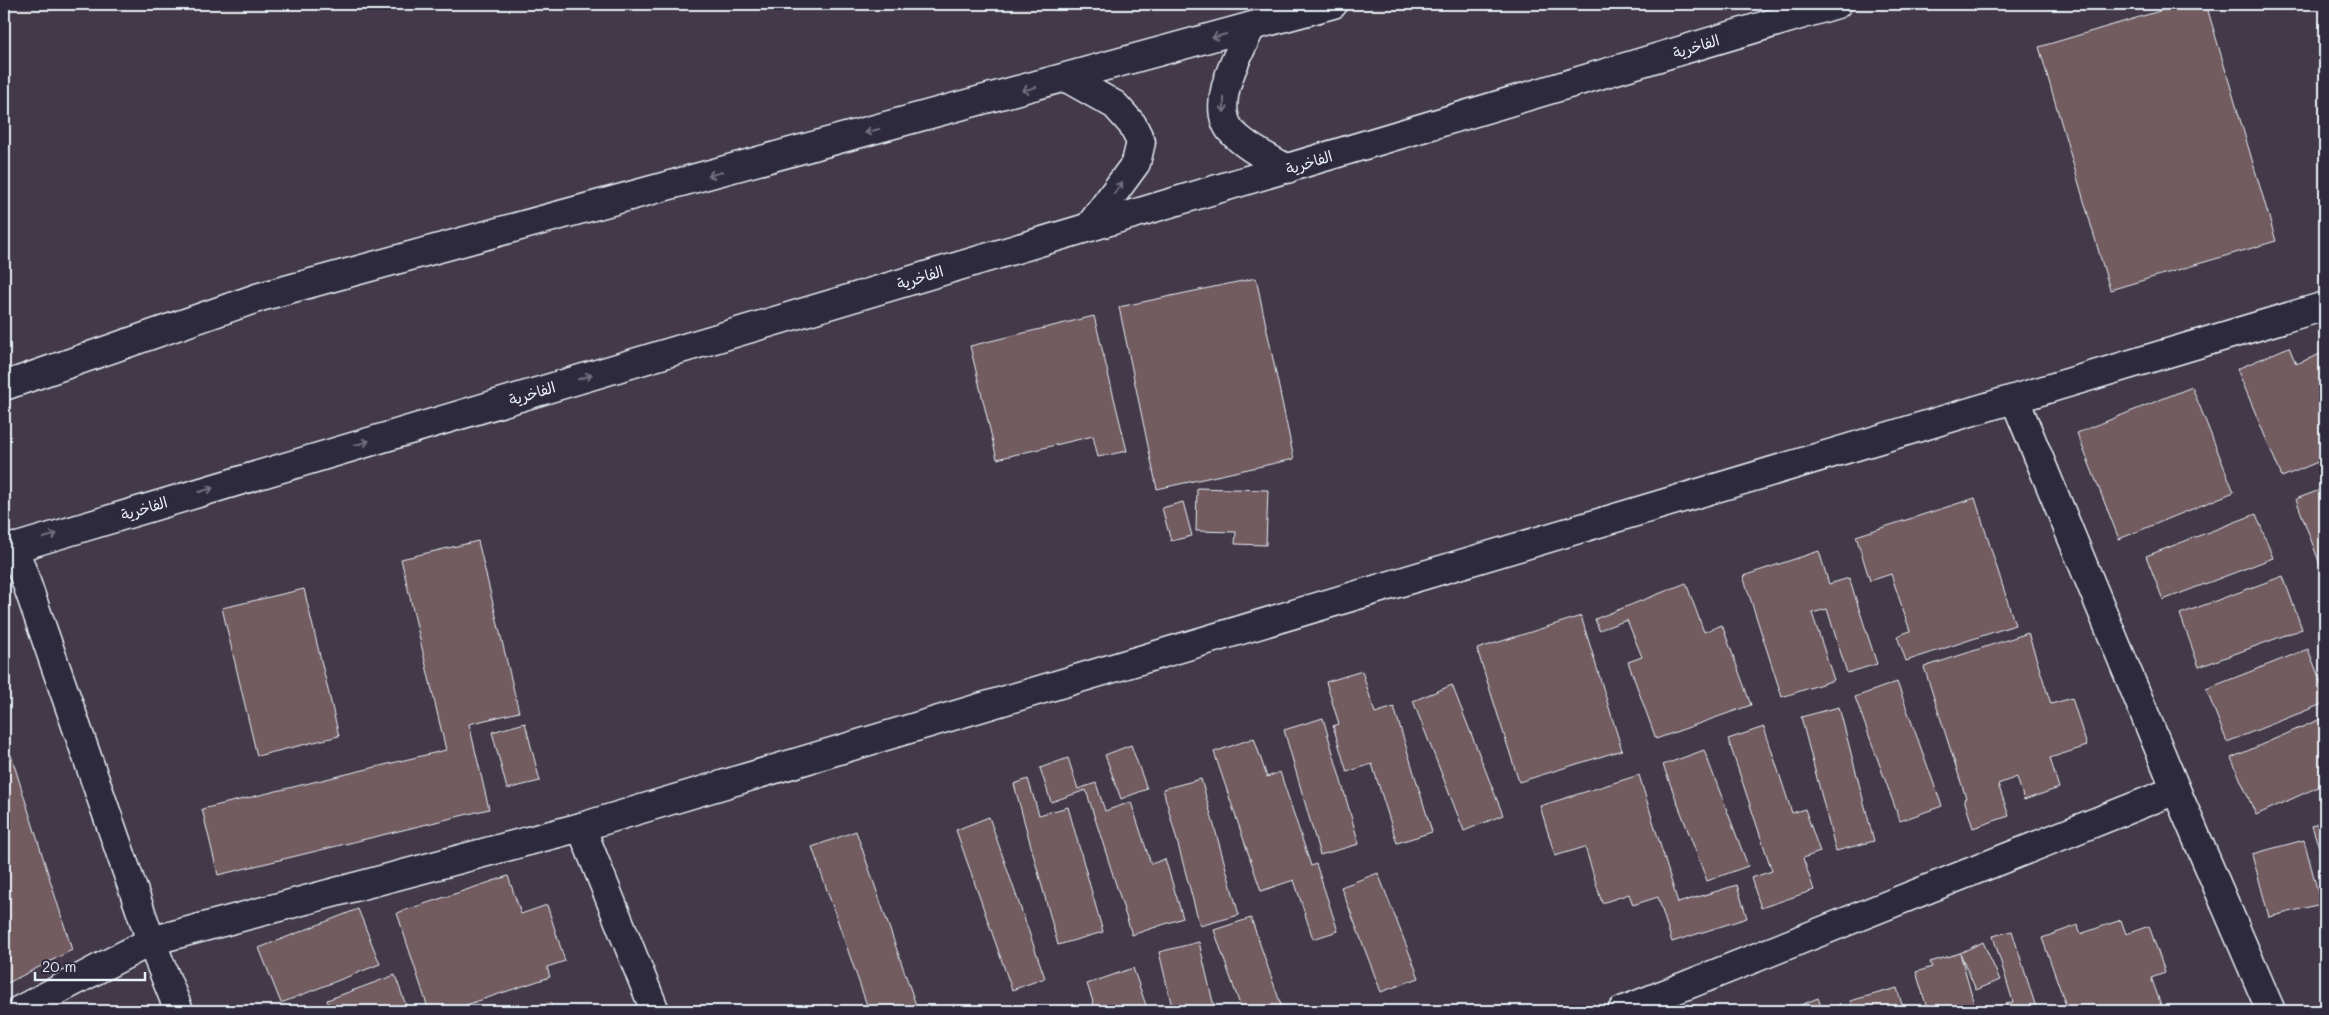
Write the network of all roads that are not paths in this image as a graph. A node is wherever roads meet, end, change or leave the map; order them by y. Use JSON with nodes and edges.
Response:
{"nodes":[{"id":1,"x":1333,"y":4,"type":"edge"},
{"id":2,"x":1837,"y":4,"type":"edge"},
{"id":3,"x":1251,"y":27,"type":"junction"},
{"id":4,"x":1067,"y":78,"type":"junction"},
{"id":5,"x":1287,"y":169,"type":"junction"},
{"id":6,"x":1089,"y":227,"type":"junction"},
{"id":7,"x":2325,"y":306,"type":"edge"},
{"id":8,"x":4,"y":386,"type":"edge"},
{"id":9,"x":2015,"y":400,"type":"junction"},
{"id":10,"x":9,"y":549,"type":"edge"},
{"id":11,"x":2176,"y":790,"type":"junction"},
{"id":12,"x":581,"y":827,"type":"junction"},
{"id":13,"x":151,"y":941,"type":"junction"},
{"id":14,"x":18,"y":1011,"type":"edge"},
{"id":15,"x":179,"y":1011,"type":"edge"},
{"id":16,"x":655,"y":1011,"type":"edge"},
{"id":17,"x":1622,"y":1011,"type":"edge"},
{"id":18,"x":2271,"y":1011,"type":"edge"}],
"edges":[{"from":1,"to":3,"type":"street"},
{"from":2,"to":5,"type":"street","name":"الفاخرية"},
{"from":3,"to":4,"type":"street","one_way":true},
{"from":3,"to":5,"type":"street","one_way":true},
{"from":6,"to":4,"type":"street","one_way":true},
{"from":4,"to":8,"type":"street","one_way":true},
{"from":5,"to":6,"type":"street","name":"الفاخرية"},
{"from":10,"to":6,"type":"street","name":"الفاخرية","one_way":true},
{"from":7,"to":9,"type":"street"},
{"from":9,"to":11,"type":"street"},
{"from":9,"to":12,"type":"street"},
{"from":10,"to":13,"type":"street"},
{"from":11,"to":17,"type":"street"},
{"from":11,"to":18,"type":"street"},
{"from":12,"to":13,"type":"street"},
{"from":12,"to":16,"type":"street"},
{"from":13,"to":14,"type":"street"},
{"from":13,"to":15,"type":"street"}]}
